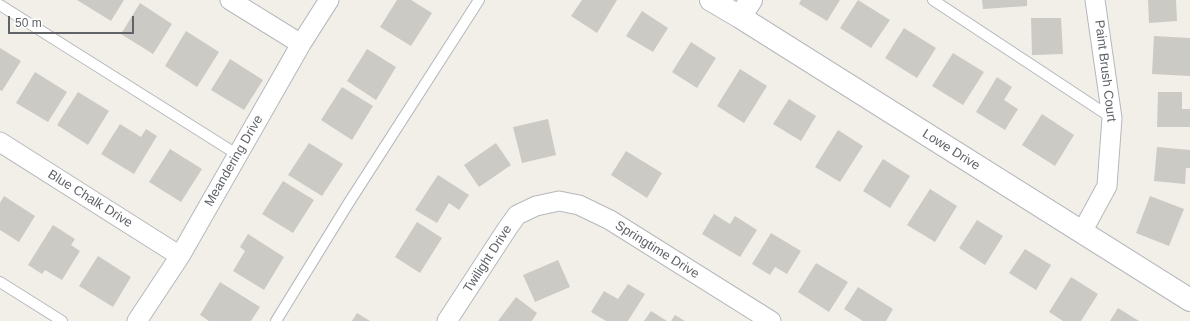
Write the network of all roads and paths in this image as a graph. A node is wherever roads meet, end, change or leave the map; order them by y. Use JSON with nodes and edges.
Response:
{"nodes":[{"id":1,"x":230,"y":0,"type":"edge"},
{"id":2,"x":329,"y":0,"type":"edge"},
{"id":3,"x":479,"y":0,"type":"edge"},
{"id":4,"x":711,"y":0,"type":"edge"},
{"id":5,"x":933,"y":0,"type":"edge"},
{"id":6,"x":1095,"y":0,"type":"edge"},
{"id":7,"x":0,"y":5,"type":"edge"},
{"id":8,"x":746,"y":8,"type":"edge"},
{"id":9,"x":301,"y":44,"type":"junction"},
{"id":10,"x":1112,"y":118,"type":"junction"},
{"id":11,"x":0,"y":142,"type":"edge"},
{"id":12,"x":238,"y":155,"type":"junction"},
{"id":13,"x":536,"y":206,"type":"joint"},
{"id":14,"x":1082,"y":232,"type":"junction"},
{"id":15,"x":180,"y":256,"type":"junction"},
{"id":16,"x":0,"y":282,"type":"edge"},
{"id":17,"x":1190,"y":300,"type":"edge"},
{"id":18,"x":62,"y":321,"type":"edge"},
{"id":19,"x":137,"y":321,"type":"edge"},
{"id":20,"x":276,"y":321,"type":"edge"},
{"id":21,"x":447,"y":321,"type":"edge"},
{"id":22,"x":771,"y":321,"type":"edge"}],
"edges":[{"from":1,"to":9,"type":"street"},
{"from":2,"to":9,"type":"street","name":"Meandering Drive"},
{"from":3,"to":20,"type":"lane"},
{"from":4,"to":8,"type":"street","name":"Lowe Drive"},
{"from":5,"to":10,"type":"lane"},
{"from":6,"to":10,"type":"street","name":"Paint Brush Court"},
{"from":7,"to":12,"type":"lane"},
{"from":8,"to":14,"type":"street","name":"Lowe Drive"},
{"from":9,"to":12,"type":"street","name":"Meandering Drive"},
{"from":10,"to":14,"type":"street","name":"Paint Brush Court"},
{"from":11,"to":15,"type":"street","name":"Blue Chalk Drive"},
{"from":12,"to":15,"type":"street","name":"Meandering Drive"},
{"from":13,"to":21,"type":"street","name":"Twilight Drive"},
{"from":13,"to":22,"type":"street","name":"Springtime Drive"},
{"from":14,"to":17,"type":"street","name":"Lowe Drive"},
{"from":15,"to":19,"type":"street","name":"Meandering Drive"},
{"from":16,"to":18,"type":"lane"}]}
